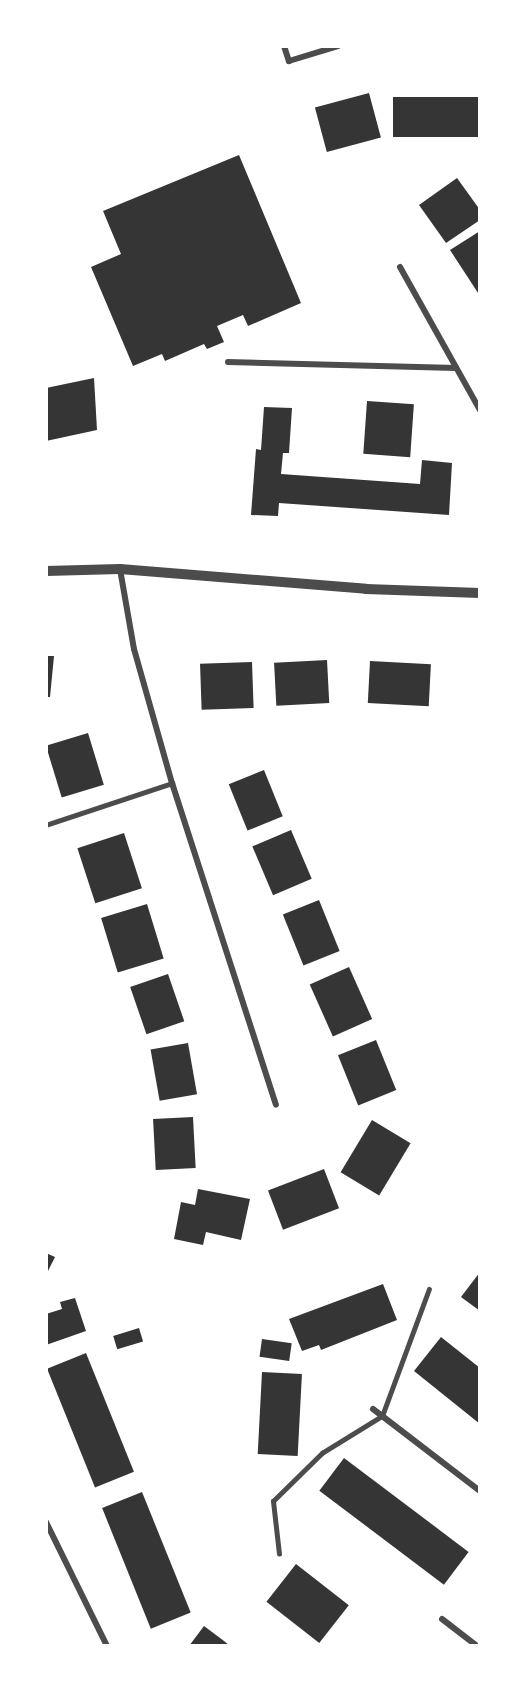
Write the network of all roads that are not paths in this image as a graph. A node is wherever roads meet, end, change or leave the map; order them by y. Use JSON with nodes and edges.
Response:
{"nodes":[{"id":1,"x":284,"y":46,"type":"edge"},
{"id":2,"x":338,"y":46,"type":"edge"},
{"id":3,"x":400,"y":267,"type":"dead end"},
{"id":4,"x":228,"y":362,"type":"dead end"},
{"id":5,"x":456,"y":368,"type":"junction"},
{"id":6,"x":480,"y":410,"type":"edge"},
{"id":7,"x":120,"y":569,"type":"junction"},
{"id":8,"x":46,"y":571,"type":"edge"},
{"id":9,"x":480,"y":593,"type":"edge"},
{"id":10,"x":172,"y":783,"type":"junction"},
{"id":11,"x":46,"y":825,"type":"edge"},
{"id":12,"x":276,"y":1105,"type":"dead end"},
{"id":13,"x":429,"y":1289,"type":"dead end"},
{"id":14,"x":373,"y":1409,"type":"dead end"},
{"id":15,"x":382,"y":1416,"type":"junction"},
{"id":16,"x":480,"y":1491,"type":"edge"},
{"id":17,"x":46,"y":1522,"type":"edge"},
{"id":18,"x":279,"y":1554,"type":"dead end"},
{"id":19,"x":442,"y":1619,"type":"dead end"},
{"id":20,"x":107,"y":1646,"type":"edge"},
{"id":21,"x":477,"y":1646,"type":"edge"}],
"edges":[{"from":1,"to":2,"type":"street"},
{"from":3,"to":5,"type":"street"},
{"from":4,"to":5,"type":"street"},
{"from":5,"to":6,"type":"street"},
{"from":7,"to":8,"type":"street"},
{"from":7,"to":9,"type":"street"},
{"from":7,"to":10,"type":"street"},
{"from":10,"to":11,"type":"lane"},
{"from":10,"to":12,"type":"street"},
{"from":13,"to":15,"type":"lane"},
{"from":14,"to":15,"type":"street"},
{"from":15,"to":16,"type":"street"},
{"from":15,"to":18,"type":"lane"},
{"from":17,"to":20,"type":"street"},
{"from":19,"to":21,"type":"street"}]}
